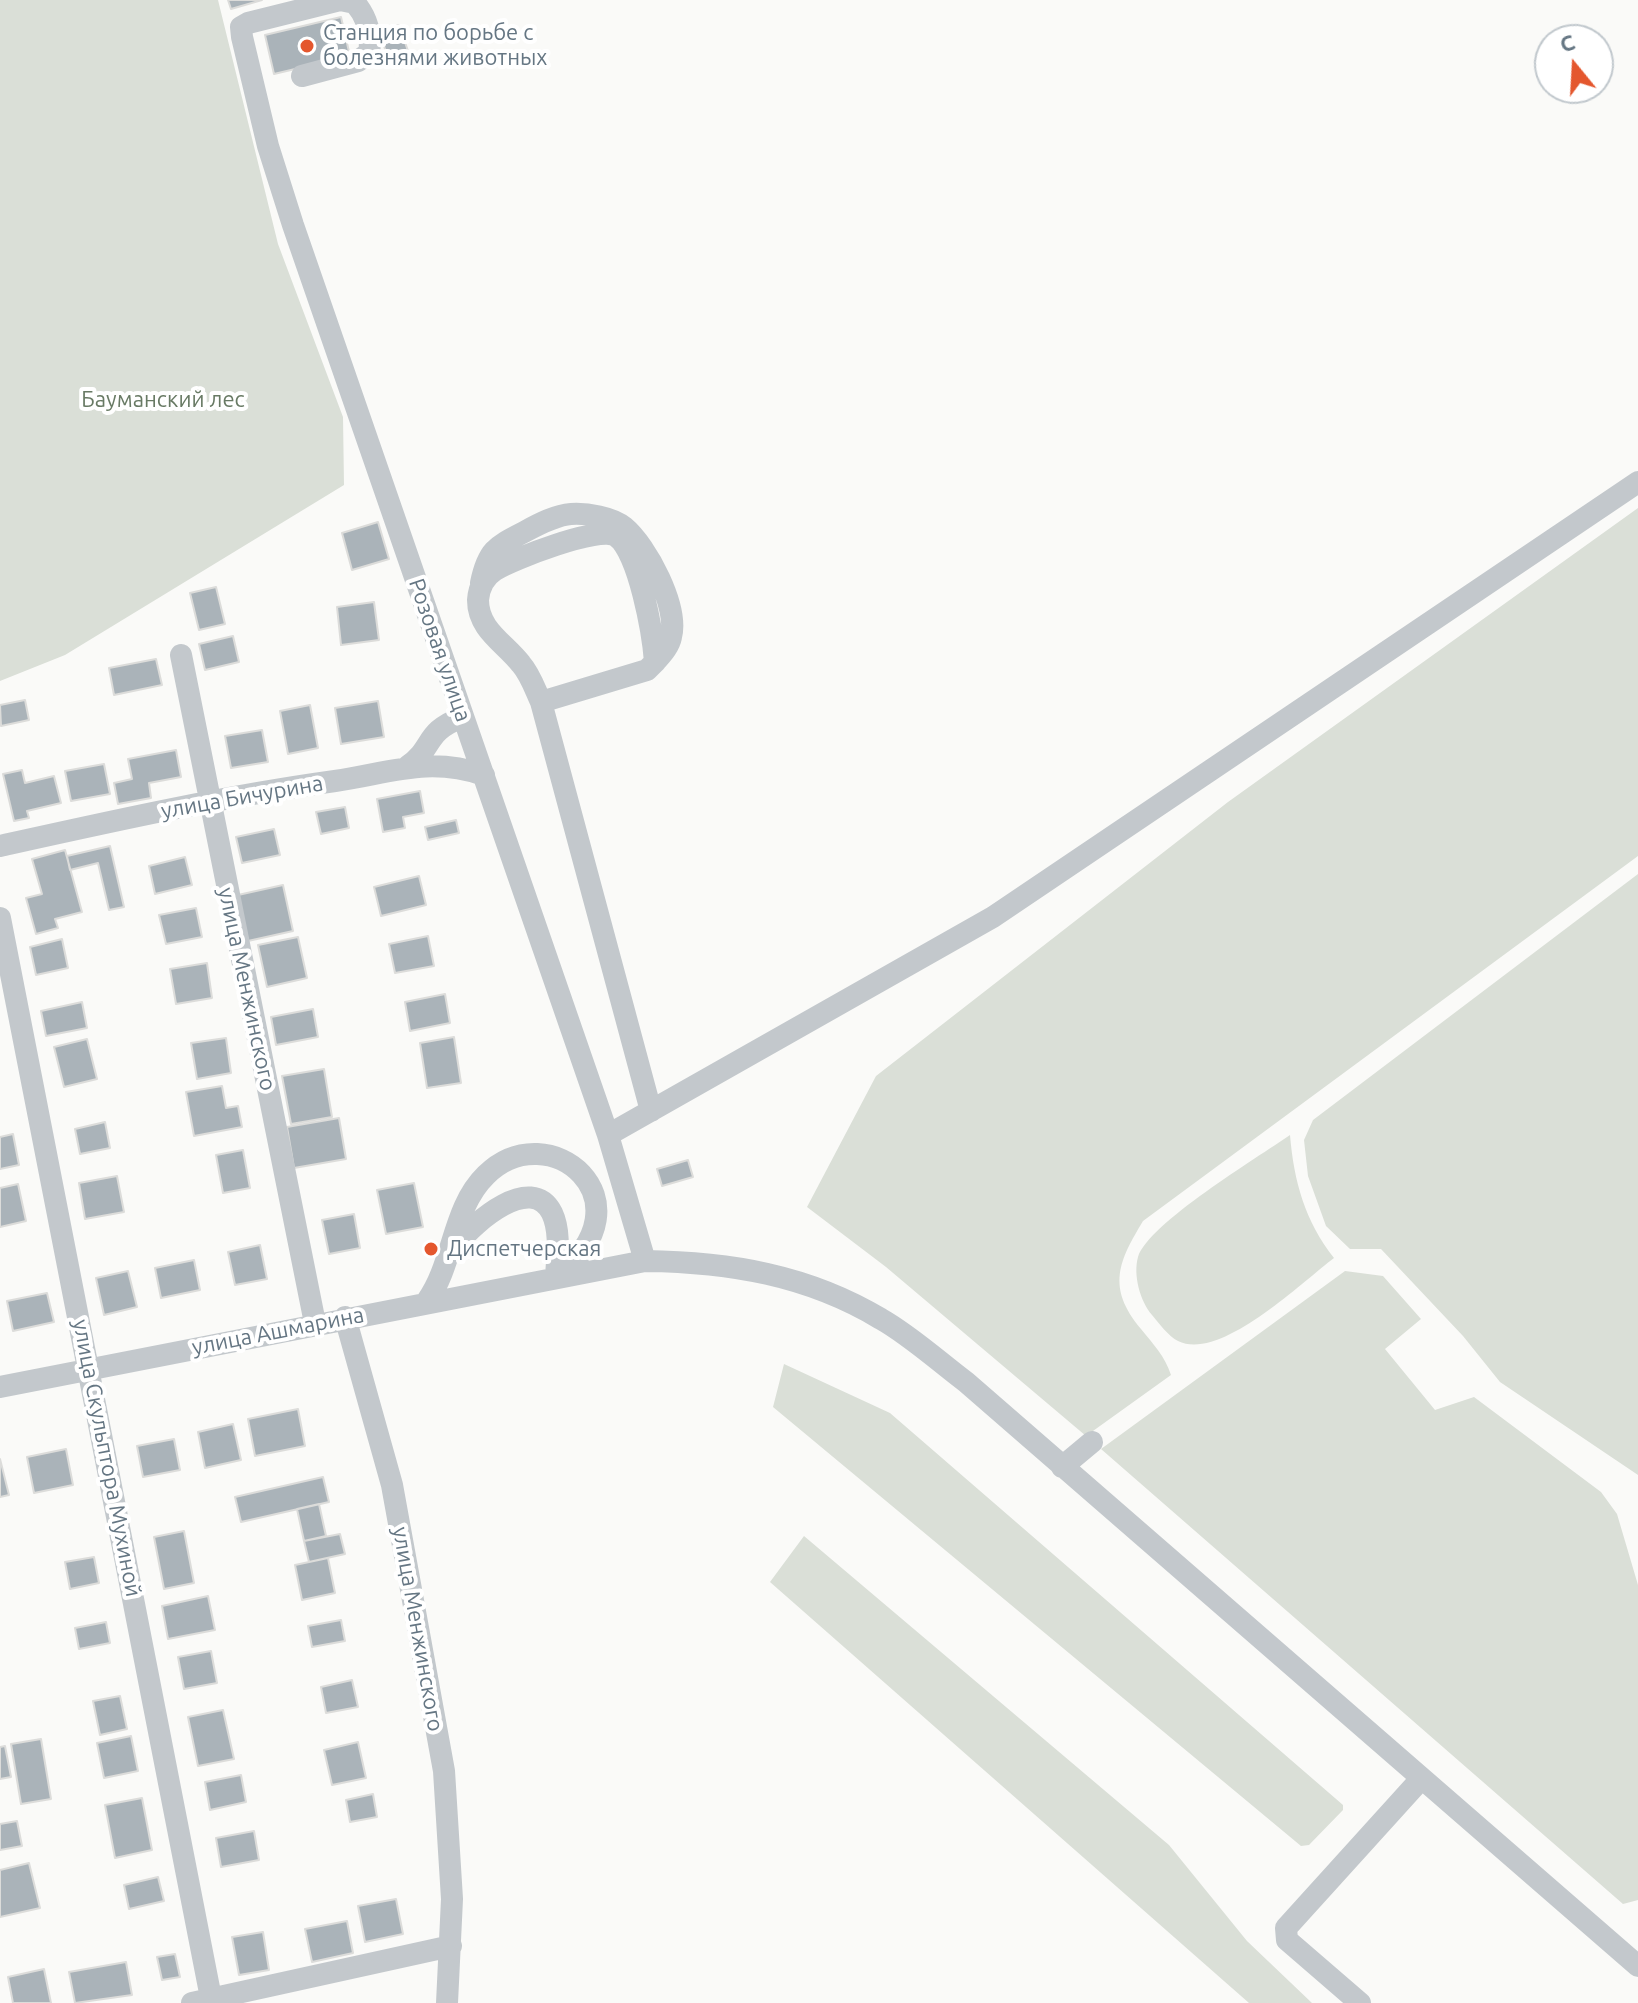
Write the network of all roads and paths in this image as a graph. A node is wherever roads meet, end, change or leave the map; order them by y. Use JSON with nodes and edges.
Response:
{"nodes":[{"id":1,"x":302,"y":76,"type":"dead end"},
{"id":2,"x":1638,"y":482,"type":"edge"},
{"id":3,"x":181,"y":655,"type":"dead end"},
{"id":4,"x":541,"y":702,"type":"junction"},
{"id":5,"x":463,"y":717,"type":"junction"},
{"id":6,"x":408,"y":766,"type":"junction"},
{"id":7,"x":484,"y":775,"type":"junction"},
{"id":8,"x":208,"y":799,"type":"junction"},
{"id":9,"x":0,"y":846,"type":"edge"},
{"id":10,"x":0,"y":918,"type":"edge"},
{"id":11,"x":651,"y":1111,"type":"junction"},
{"id":12,"x":608,"y":1135,"type":"junction"},
{"id":13,"x":450,"y":1252,"type":"junction"},
{"id":14,"x":645,"y":1261,"type":"junction"},
{"id":15,"x":556,"y":1277,"type":"junction"},
{"id":16,"x":427,"y":1301,"type":"junction"},
{"id":17,"x":345,"y":1317,"type":"junction"},
{"id":18,"x":315,"y":1323,"type":"junction"},
{"id":19,"x":90,"y":1369,"type":"junction"},
{"id":20,"x":0,"y":1387,"type":"edge"},
{"id":21,"x":1092,"y":1442,"type":"dead end"},
{"id":22,"x":1062,"y":1467,"type":"junction"},
{"id":23,"x":1420,"y":1780,"type":"junction"},
{"id":24,"x":451,"y":1946,"type":"junction"},
{"id":25,"x":1638,"y":1966,"type":"edge"},
{"id":26,"x":205,"y":2002,"type":"edge"},
{"id":27,"x":447,"y":2003,"type":"edge"},
{"id":28,"x":1360,"y":2003,"type":"edge"}],
"edges":[{"from":1,"to":5,"type":"street","name":"Розовая улица"},
{"from":2,"to":11,"type":"street"},
{"from":3,"to":8,"type":"street","name":"улица Менжинского"},
{"from":4,"to":4,"type":"street"},
{"from":4,"to":11,"type":"street"},
{"from":5,"to":6,"type":"street"},
{"from":5,"to":7,"type":"street","name":"Розовая улица"},
{"from":6,"to":7,"type":"street","name":"улица Бичурина"},
{"from":6,"to":8,"type":"street","name":"улица Бичурина"},
{"from":7,"to":12,"type":"street","name":"Розовая улица"},
{"from":8,"to":9,"type":"street","name":"улица Бичурина"},
{"from":8,"to":18,"type":"street","name":"улица Менжинского"},
{"from":10,"to":19,"type":"street","name":"улица Скульптора Мухиной"},
{"from":11,"to":12,"type":"street"},
{"from":12,"to":14,"type":"street","name":"Розовая улица"},
{"from":13,"to":15,"type":"street"},
{"from":13,"to":15,"type":"street"},
{"from":13,"to":16,"type":"street"},
{"from":14,"to":15,"type":"street","name":"улица Ашмарина"},
{"from":14,"to":22,"type":"street","name":"улица Ашмарина"},
{"from":15,"to":16,"type":"street","name":"улица Ашмарина"},
{"from":16,"to":17,"type":"street","name":"улица Ашмарина"},
{"from":17,"to":18,"type":"street","name":"улица Ашмарина"},
{"from":17,"to":24,"type":"street","name":"улица Менжинского"},
{"from":18,"to":19,"type":"street","name":"улица Ашмарина"},
{"from":19,"to":20,"type":"street","name":"улица Ашмарина"},
{"from":19,"to":26,"type":"street","name":"улица Скульптора Мухиной"},
{"from":21,"to":22,"type":"street"},
{"from":22,"to":23,"type":"street","name":"улица Ашмарина"},
{"from":23,"to":25,"type":"street","name":"улица Ашмарина"},
{"from":23,"to":28,"type":"street"},
{"from":24,"to":26,"type":"street"},
{"from":24,"to":27,"type":"street","name":"улица Менжинского"}]}
